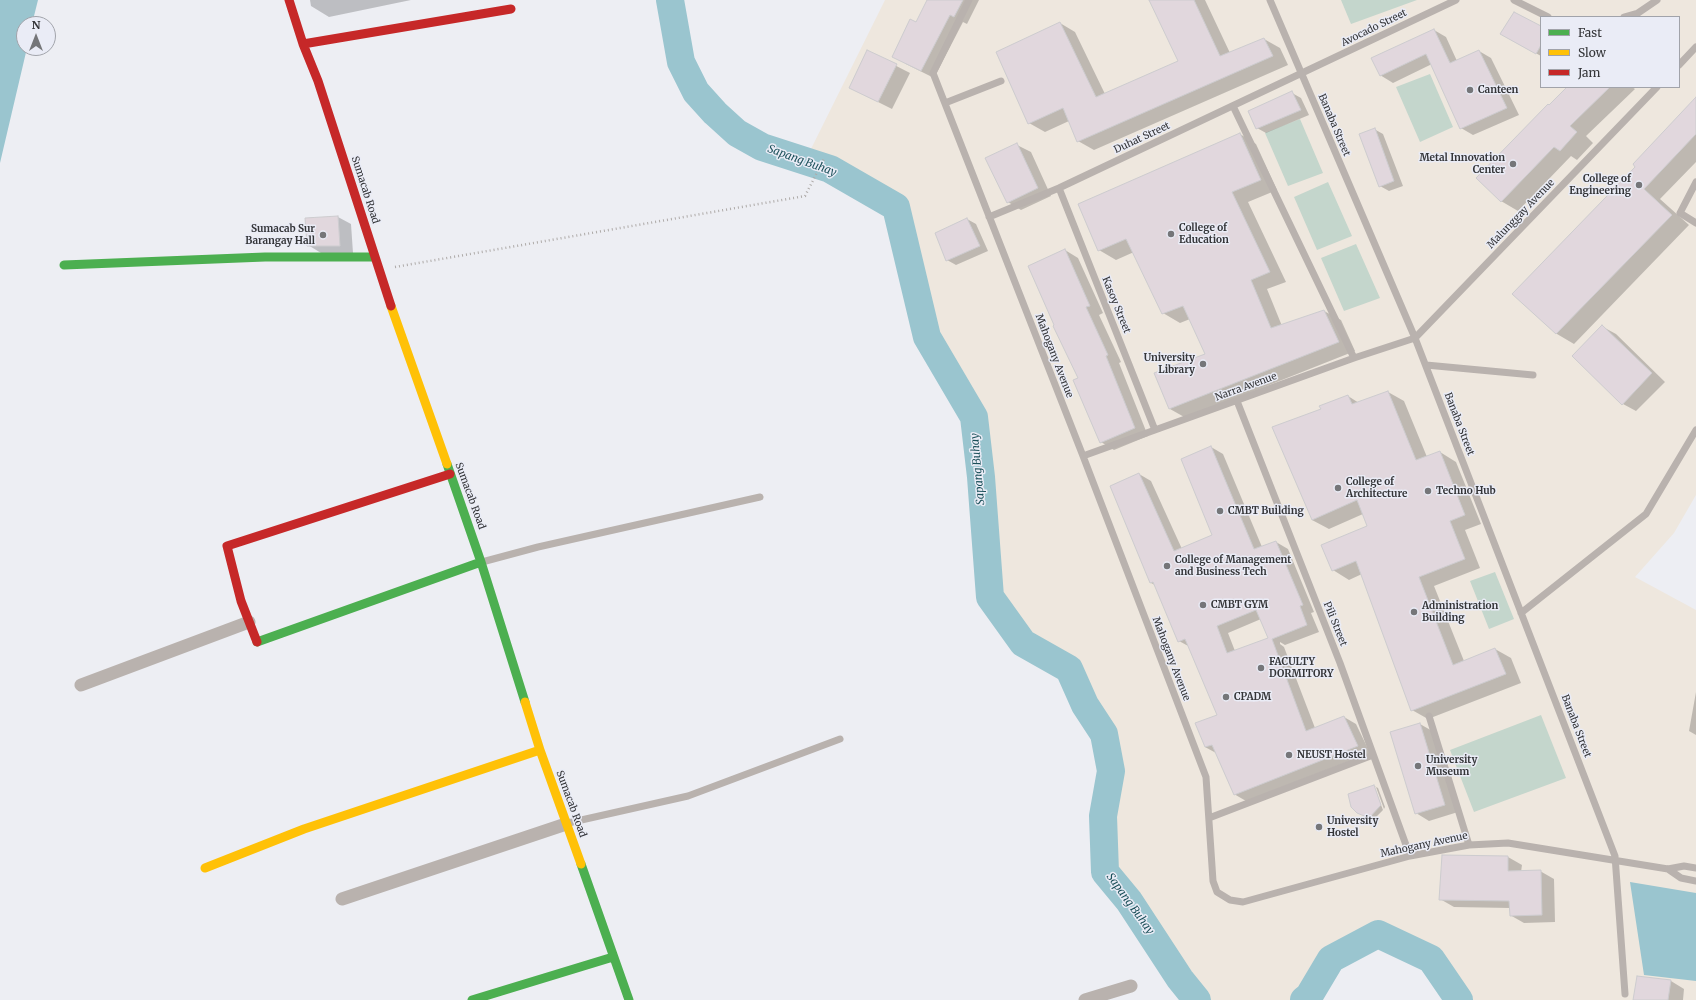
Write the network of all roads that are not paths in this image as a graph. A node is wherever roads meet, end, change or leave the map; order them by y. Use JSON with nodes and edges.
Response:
{"nodes":[{"id":1,"x":289,"y":0,"type":"edge"},
{"id":2,"x":969,"y":0,"type":"edge"},
{"id":3,"x":1270,"y":0,"type":"edge"},
{"id":4,"x":1456,"y":0,"type":"edge"},
{"id":5,"x":1514,"y":0,"type":"edge"},
{"id":6,"x":1657,"y":0,"type":"edge"},
{"id":7,"x":510,"y":9,"type":"dead end"},
{"id":8,"x":1546,"y":16,"type":"edge"},
{"id":9,"x":1628,"y":16,"type":"edge"},
{"id":10,"x":303,"y":44,"type":"junction"},
{"id":11,"x":1696,"y":47,"type":"edge"},
{"id":12,"x":1680,"y":64,"type":"edge"},
{"id":13,"x":1301,"y":74,"type":"junction"},
{"id":14,"x":1001,"y":81,"type":"dead end"},
{"id":15,"x":1656,"y":88,"type":"edge"},
{"id":16,"x":945,"y":103,"type":"junction"},
{"id":17,"x":1233,"y":106,"type":"junction"},
{"id":18,"x":1696,"y":182,"type":"edge"},
{"id":19,"x":1059,"y":188,"type":"junction"},
{"id":20,"x":989,"y":217,"type":"junction"},
{"id":21,"x":1696,"y":223,"type":"edge"},
{"id":22,"x":374,"y":257,"type":"junction"},
{"id":23,"x":64,"y":265,"type":"dead end"},
{"id":24,"x":1415,"y":338,"type":"junction"},
{"id":25,"x":1354,"y":358,"type":"junction"},
{"id":26,"x":1426,"y":365,"type":"junction"},
{"id":27,"x":1533,"y":375,"type":"dead end"},
{"id":28,"x":1237,"y":401,"type":"junction"},
{"id":29,"x":1155,"y":430,"type":"junction"},
{"id":30,"x":1696,"y":430,"type":"edge"},
{"id":31,"x":1083,"y":456,"type":"junction"},
{"id":32,"x":450,"y":474,"type":"junction"},
{"id":33,"x":760,"y":497,"type":"dead end"},
{"id":34,"x":481,"y":562,"type":"junction"},
{"id":35,"x":1521,"y":613,"type":"junction"},
{"id":36,"x":249,"y":622,"type":"junction"},
{"id":37,"x":81,"y":685,"type":"dead end"},
{"id":38,"x":1429,"y":716,"type":"dead end"},
{"id":39,"x":840,"y":739,"type":"dead end"},
{"id":40,"x":540,"y":750,"type":"junction"},
{"id":41,"x":1373,"y":755,"type":"junction"},
{"id":42,"x":1209,"y":818,"type":"junction"},
{"id":43,"x":566,"y":824,"type":"junction"},
{"id":44,"x":1470,"y":845,"type":"junction"},
{"id":45,"x":1410,"y":856,"type":"junction"},
{"id":46,"x":1616,"y":860,"type":"junction"},
{"id":47,"x":205,"y":868,"type":"dead end"},
{"id":48,"x":1696,"y":868,"type":"edge"},
{"id":49,"x":1668,"y":869,"type":"junction"},
{"id":50,"x":1696,"y":881,"type":"edge"},
{"id":51,"x":342,"y":899,"type":"dead end"},
{"id":52,"x":613,"y":957,"type":"junction"},
{"id":53,"x":1131,"y":986,"type":"dead end"},
{"id":54,"x":1625,"y":994,"type":"dead end"},
{"id":55,"x":472,"y":1000,"type":"edge"},
{"id":56,"x":629,"y":1000,"type":"edge"},
{"id":57,"x":1085,"y":1000,"type":"edge"}],
"edges":[{"from":1,"to":10,"type":"street","name":"Sumacab Road"},
{"from":2,"to":16,"type":"lane","name":"Mahogany Avenue"},
{"from":3,"to":13,"type":"lane","name":"Banaba Street"},
{"from":4,"to":13,"type":"lane","name":"Avocado Street"},
{"from":5,"to":8,"type":"lane"},
{"from":6,"to":9,"type":"lane"},
{"from":7,"to":10,"type":"street"},
{"from":10,"to":22,"type":"street","name":"Sumacab Road"},
{"from":11,"to":12,"type":"lane"},
{"from":13,"to":17,"type":"lane","name":"Duhat Street"},
{"from":13,"to":24,"type":"lane","name":"Banaba Street"},
{"from":14,"to":16,"type":"lane"},
{"from":15,"to":24,"type":"lane","name":"Malunggay Avenue"},
{"from":16,"to":20,"type":"lane","name":"Mahogany Avenue"},
{"from":17,"to":19,"type":"lane","name":"Duhat Street"},
{"from":17,"to":25,"type":"lane"},
{"from":18,"to":21,"type":"lane"},
{"from":19,"to":20,"type":"lane","name":"Duhat Street"},
{"from":19,"to":29,"type":"lane","name":"Kasoy Street"},
{"from":20,"to":31,"type":"lane","name":"Mahogany Avenue"},
{"from":22,"to":23,"type":"street"},
{"from":22,"to":32,"type":"street","name":"Sumacab Road"},
{"from":24,"to":25,"type":"lane","name":"Narra Avenue"},
{"from":24,"to":26,"type":"lane","name":"Banaba Street"},
{"from":25,"to":28,"type":"lane","name":"Narra Avenue"},
{"from":26,"to":27,"type":"lane"},
{"from":26,"to":35,"type":"lane","name":"Banaba Street"},
{"from":28,"to":29,"type":"lane","name":"Narra Avenue"},
{"from":28,"to":41,"type":"lane","name":"Pili Street"},
{"from":29,"to":31,"type":"lane","name":"Narra Avenue"},
{"from":30,"to":35,"type":"lane"},
{"from":31,"to":42,"type":"lane","name":"Mahogany Avenue"},
{"from":32,"to":34,"type":"street","name":"Sumacab Road"},
{"from":32,"to":36,"type":"street"},
{"from":33,"to":34,"type":"lane"},
{"from":34,"to":36,"type":"street"},
{"from":34,"to":40,"type":"street","name":"Sumacab Road"},
{"from":35,"to":46,"type":"lane","name":"Banaba Street"},
{"from":36,"to":37,"type":"street"},
{"from":38,"to":44,"type":"lane"},
{"from":39,"to":43,"type":"lane"},
{"from":40,"to":43,"type":"street","name":"Sumacab Road"},
{"from":40,"to":47,"type":"street"},
{"from":41,"to":42,"type":"lane"},
{"from":41,"to":45,"type":"lane","name":"Pili Street"},
{"from":42,"to":45,"type":"lane","name":"Mahogany Avenue"},
{"from":43,"to":51,"type":"street"},
{"from":43,"to":52,"type":"street","name":"Sumacab Road"},
{"from":44,"to":45,"type":"lane","name":"Mahogany Avenue"},
{"from":44,"to":46,"type":"lane","name":"Mahogany Avenue"},
{"from":46,"to":49,"type":"lane","name":"Mahogany Avenue"},
{"from":46,"to":54,"type":"lane","name":"Banaba Street"},
{"from":48,"to":49,"type":"lane","name":"Mahogany Avenue"},
{"from":49,"to":50,"type":"lane","name":"Mahogany Avenue"},
{"from":52,"to":55,"type":"street"},
{"from":52,"to":56,"type":"street","name":"Sumacab Road"},
{"from":53,"to":57,"type":"street"}]}
